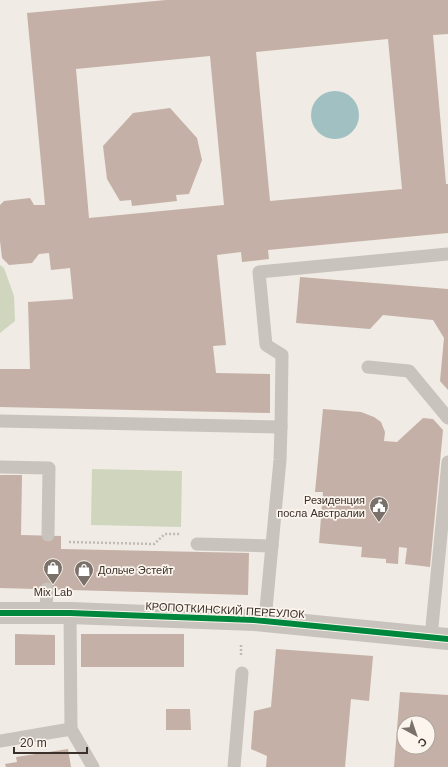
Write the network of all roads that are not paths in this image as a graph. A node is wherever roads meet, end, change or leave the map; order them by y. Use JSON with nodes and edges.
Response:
{"nodes":[{"id":1,"x":448,"y":254,"type":"edge"},
{"id":2,"x":368,"y":368,"type":"dead end"},
{"id":3,"x":448,"y":418,"type":"edge"},
{"id":4,"x":0,"y":421,"type":"edge"},
{"id":5,"x":281,"y":427,"type":"junction"},
{"id":6,"x":448,"y":462,"type":"edge"},
{"id":7,"x":0,"y":467,"type":"edge"},
{"id":8,"x":48,"y":535,"type":"dead end"},
{"id":9,"x":197,"y":544,"type":"road end"},
{"id":10,"x":272,"y":546,"type":"junction"},
{"id":11,"x":47,"y":590,"type":"dead end"},
{"id":12,"x":0,"y":613,"type":"edge"},
{"id":13,"x":46,"y":613,"type":"junction"},
{"id":14,"x":70,"y":613,"type":"junction"},
{"id":15,"x":265,"y":620,"type":"junction"},
{"id":16,"x":440,"y":638,"type":"edge"},
{"id":17,"x":242,"y":673,"type":"dead end"},
{"id":18,"x":71,"y":729,"type":"junction"},
{"id":19,"x":0,"y":741,"type":"edge"},
{"id":20,"x":93,"y":767,"type":"edge"},
{"id":21,"x":234,"y":767,"type":"edge"}],
"edges":[{"from":1,"to":5,"type":"lane"},
{"from":2,"to":3,"type":"lane"},
{"from":4,"to":5,"type":"lane"},
{"from":5,"to":10,"type":"lane"},
{"from":6,"to":16,"type":"lane"},
{"from":7,"to":8,"type":"lane"},
{"from":9,"to":10,"type":"lane"},
{"from":10,"to":15,"type":"lane"},
{"from":11,"to":13,"type":"lane"},
{"from":12,"to":13,"type":"street","name":"КРОПОТКИНСКИЙ ПЕРЕУЛОК"},
{"from":13,"to":14,"type":"street","name":"КРОПОТКИНСКИЙ ПЕРЕУЛОК"},
{"from":14,"to":15,"type":"street","name":"КРОПОТКИНСКИЙ ПЕРЕУЛОК"},
{"from":14,"to":18,"type":"lane"},
{"from":15,"to":16,"type":"street","name":"КРОПОТКИНСКИЙ ПЕРЕУЛОК"},
{"from":17,"to":21,"type":"lane"},
{"from":18,"to":19,"type":"lane"},
{"from":18,"to":20,"type":"lane"}]}
